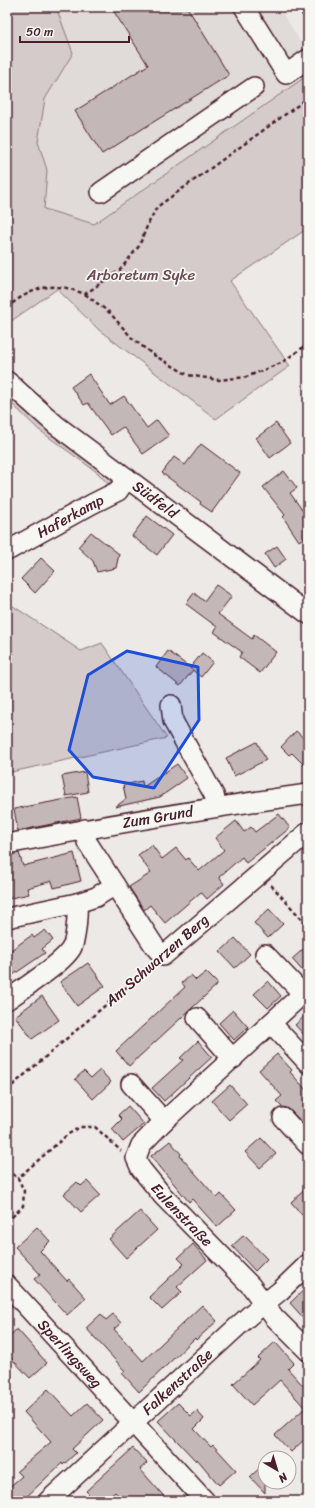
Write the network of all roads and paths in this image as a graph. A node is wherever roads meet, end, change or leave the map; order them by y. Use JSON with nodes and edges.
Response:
{"nodes":[{"id":1,"x":244,"y":7,"type":"edge"},
{"id":2,"x":298,"y":7,"type":"edge"},
{"id":3,"x":308,"y":23,"type":"edge"},
{"id":4,"x":308,"y":59,"type":"edge"},
{"id":5,"x":254,"y":88,"type":"dead end"},
{"id":6,"x":308,"y":98,"type":"edge"},
{"id":7,"x":101,"y":192,"type":"dead end"},
{"id":8,"x":85,"y":294,"type":"junction"},
{"id":9,"x":7,"y":308,"type":"edge"},
{"id":10,"x":308,"y":344,"type":"edge"},
{"id":11,"x":7,"y":381,"type":"edge"},
{"id":12,"x":127,"y":478,"type":"junction"},
{"id":13,"x":9,"y":550,"type":"dead end"},
{"id":14,"x":308,"y":614,"type":"edge"},
{"id":15,"x":171,"y":705,"type":"dead end"},
{"id":16,"x":308,"y":794,"type":"edge"},
{"id":17,"x":217,"y":807,"type":"junction"},
{"id":18,"x":85,"y":829,"type":"junction"},
{"id":19,"x":308,"y":832,"type":"edge"},
{"id":20,"x":7,"y":844,"type":"edge"},
{"id":21,"x":260,"y":873,"type":"junction"},
{"id":22,"x":115,"y":885,"type":"junction"},
{"id":23,"x":77,"y":903,"type":"junction"},
{"id":24,"x":7,"y":918,"type":"edge"},
{"id":25,"x":308,"y":926,"type":"edge"},
{"id":26,"x":265,"y":954,"type":"dead end"},
{"id":27,"x":162,"y":956,"type":"junction"},
{"id":28,"x":305,"y":991,"type":"edge"},
{"id":29,"x":7,"y":1000,"type":"edge"},
{"id":30,"x":197,"y":1018,"type":"dead end"},
{"id":31,"x":271,"y":1023,"type":"junction"},
{"id":32,"x":233,"y":1059,"type":"junction"},
{"id":33,"x":308,"y":1063,"type":"edge"},
{"id":34,"x":131,"y":1084,"type":"dead end"},
{"id":35,"x":7,"y":1090,"type":"edge"},
{"id":36,"x":283,"y":1118,"type":"dead end"},
{"id":37,"x":164,"y":1121,"type":"junction"},
{"id":38,"x":308,"y":1145,"type":"edge"},
{"id":39,"x":136,"y":1158,"type":"junction"},
{"id":40,"x":7,"y":1170,"type":"edge"},
{"id":41,"x":18,"y":1178,"type":"junction"},
{"id":42,"x":7,"y":1222,"type":"edge"},
{"id":43,"x":308,"y":1264,"type":"edge"},
{"id":44,"x":7,"y":1285,"type":"edge"},
{"id":45,"x":264,"y":1304,"type":"junction"},
{"id":46,"x":308,"y":1351,"type":"edge"},
{"id":47,"x":134,"y":1423,"type":"junction"},
{"id":48,"x":48,"y":1501,"type":"edge"},
{"id":49,"x":205,"y":1501,"type":"edge"}],
"edges":[{"from":1,"to":4,"type":"street"},
{"from":2,"to":3,"type":"path"},
{"from":5,"to":7,"type":"street"},
{"from":6,"to":8,"type":"path"},
{"from":8,"to":9,"type":"path"},
{"from":8,"to":10,"type":"path"},
{"from":11,"to":12,"type":"street","name":"Südfeld"},
{"from":12,"to":13,"type":"street","name":"Haferkamp"},
{"from":12,"to":14,"type":"street","name":"Südfeld"},
{"from":15,"to":17,"type":"street"},
{"from":16,"to":17,"type":"street","name":"Zum Grund"},
{"from":17,"to":18,"type":"street","name":"Zum Grund"},
{"from":18,"to":20,"type":"street","name":"Zum Grund"},
{"from":18,"to":22,"type":"street"},
{"from":19,"to":21,"type":"street","name":"Am Schwarzen Berg"},
{"from":21,"to":25,"type":"path"},
{"from":21,"to":27,"type":"street","name":"Am Schwarzen Berg"},
{"from":22,"to":23,"type":"street"},
{"from":22,"to":27,"type":"street"},
{"from":23,"to":24,"type":"street"},
{"from":23,"to":29,"type":"street"},
{"from":26,"to":28,"type":"street"},
{"from":27,"to":35,"type":"path","name":"Am Schwarzen Berg"},
{"from":28,"to":31,"type":"street"},
{"from":30,"to":32,"type":"street"},
{"from":31,"to":32,"type":"street"},
{"from":31,"to":33,"type":"street"},
{"from":32,"to":37,"type":"street"},
{"from":34,"to":37,"type":"street"},
{"from":36,"to":38,"type":"street"},
{"from":37,"to":39,"type":"street"},
{"from":39,"to":41,"type":"path"},
{"from":39,"to":45,"type":"street","name":"Eulenstraße"},
{"from":40,"to":41,"type":"path"},
{"from":41,"to":42,"type":"path"},
{"from":43,"to":45,"type":"street","name":"Falkenstraße"},
{"from":44,"to":47,"type":"street","name":"Sperlingsweg"},
{"from":45,"to":46,"type":"street","name":"Eulenstraße"},
{"from":45,"to":47,"type":"street","name":"Falkenstraße"},
{"from":47,"to":48,"type":"street","name":"Falkenstraße"},
{"from":47,"to":49,"type":"street","name":"Sperlingsweg"}]}
